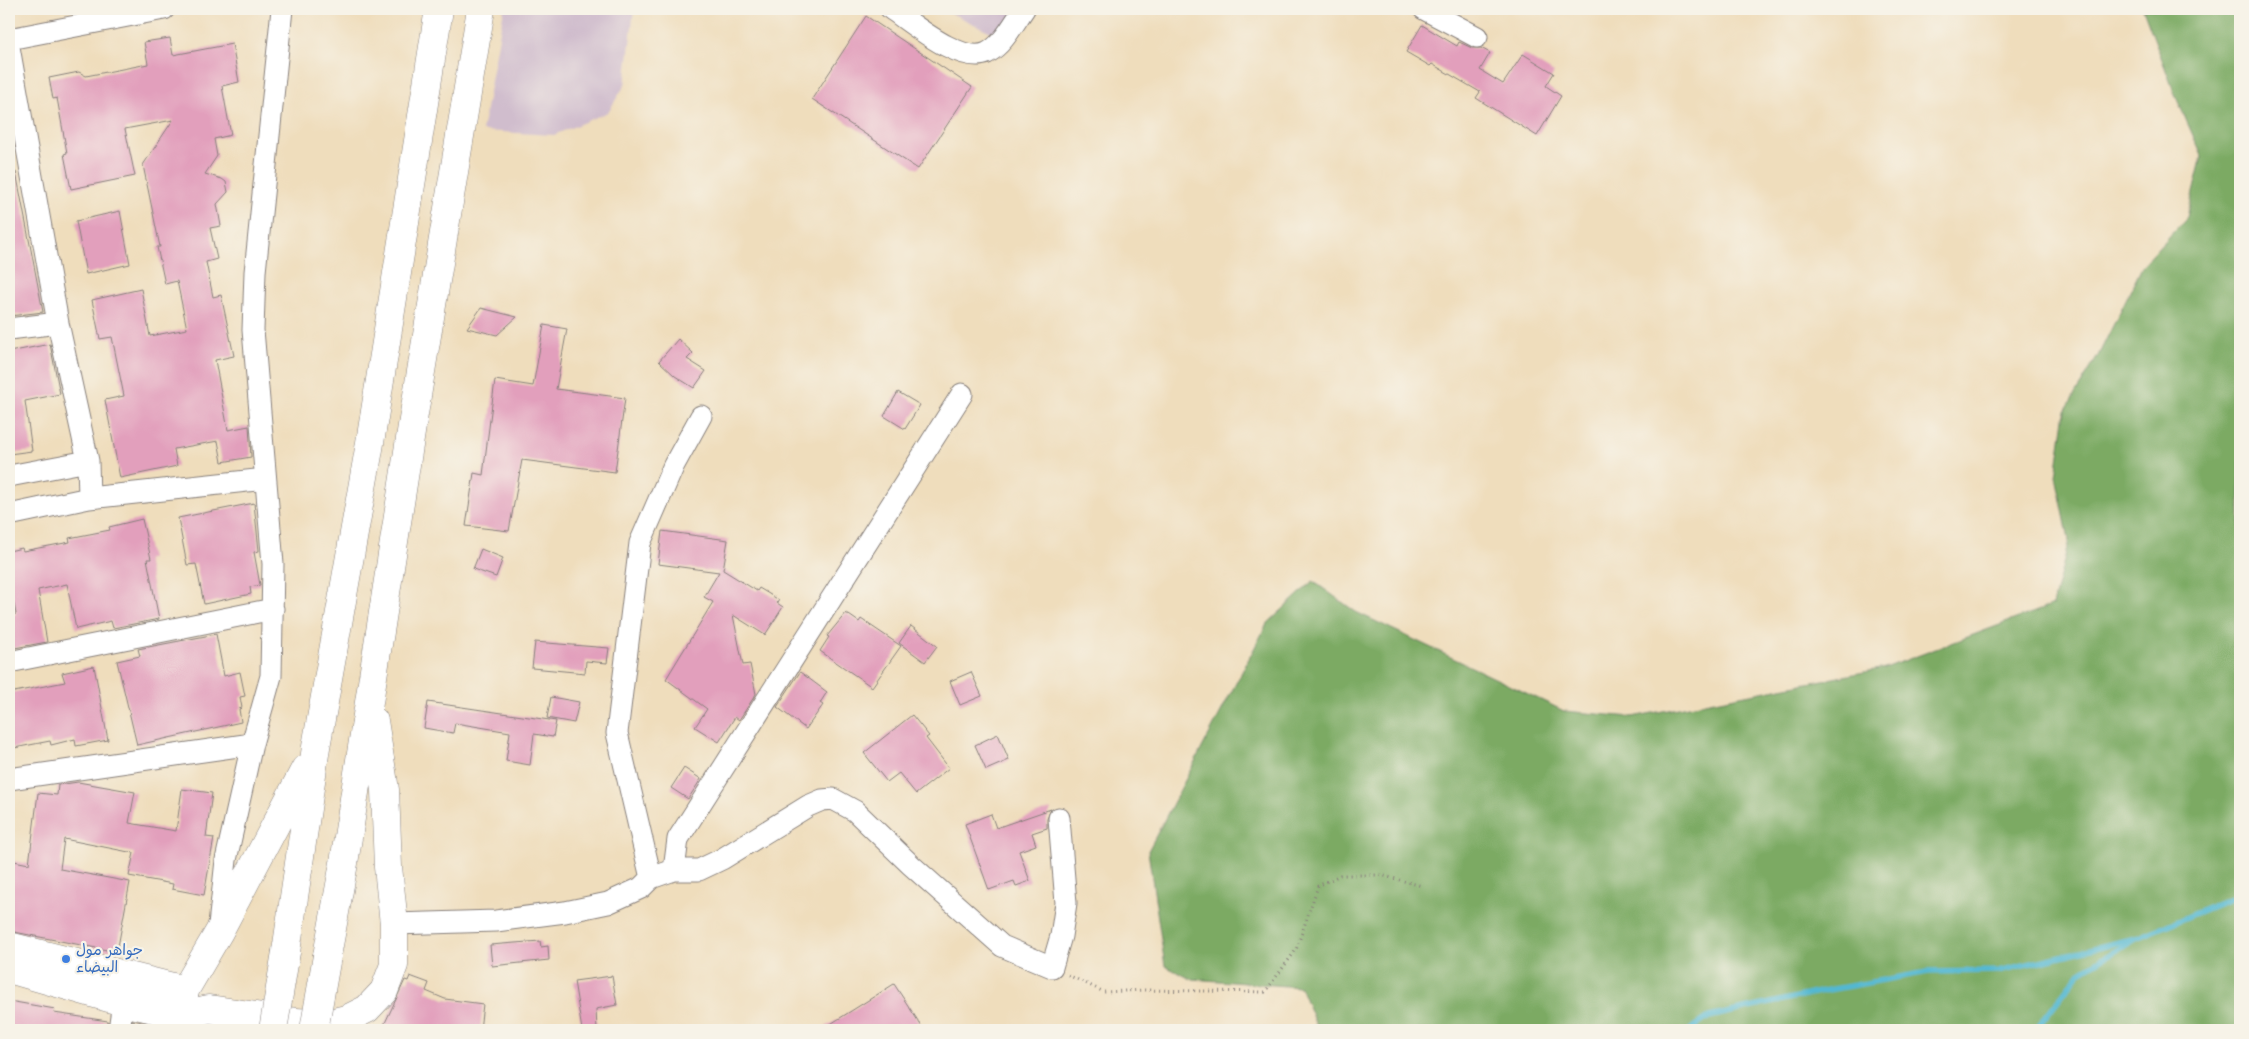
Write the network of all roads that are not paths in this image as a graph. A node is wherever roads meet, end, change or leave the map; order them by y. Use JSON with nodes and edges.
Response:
{"nodes":[{"id":1,"x":164,"y":9,"type":"edge"},
{"id":2,"x":282,"y":9,"type":"edge"},
{"id":3,"x":439,"y":9,"type":"edge"},
{"id":4,"x":481,"y":9,"type":"edge"},
{"id":5,"x":891,"y":9,"type":"edge"},
{"id":6,"x":1024,"y":9,"type":"edge"},
{"id":7,"x":1424,"y":9,"type":"edge"},
{"id":8,"x":1477,"y":37,"type":"dead end"},
{"id":9,"x":9,"y":39,"type":"edge"},
{"id":10,"x":9,"y":47,"type":"edge"},
{"id":11,"x":58,"y":323,"type":"junction"},
{"id":12,"x":9,"y":328,"type":"edge"},
{"id":13,"x":962,"y":394,"type":"dead end"},
{"id":14,"x":701,"y":416,"type":"dead end"},
{"id":15,"x":88,"y":461,"type":"junction"},
{"id":16,"x":9,"y":476,"type":"edge"},
{"id":17,"x":265,"y":478,"type":"junction"},
{"id":18,"x":89,"y":498,"type":"junction"},
{"id":19,"x":9,"y":515,"type":"edge"},
{"id":20,"x":274,"y":609,"type":"junction"},
{"id":21,"x":9,"y":662,"type":"edge"},
{"id":22,"x":370,"y":698,"type":"junction"},
{"id":23,"x":252,"y":744,"type":"junction"},
{"id":24,"x":316,"y":748,"type":"junction"},
{"id":25,"x":9,"y":779,"type":"edge"},
{"id":26,"x":1059,"y":818,"type":"dead end"},
{"id":27,"x":268,"y":840,"type":"junction"},
{"id":28,"x":299,"y":857,"type":"junction"},
{"id":29,"x":344,"y":863,"type":"junction"},
{"id":30,"x":388,"y":867,"type":"junction"},
{"id":31,"x":674,"y":870,"type":"junction"},
{"id":32,"x":651,"y":878,"type":"junction"},
{"id":33,"x":394,"y":924,"type":"junction"},
{"id":34,"x":219,"y":932,"type":"junction"},
{"id":35,"x":9,"y":946,"type":"edge"},
{"id":36,"x":9,"y":968,"type":"edge"},
{"id":37,"x":124,"y":1002,"type":"junction"},
{"id":38,"x":183,"y":1002,"type":"junction"},
{"id":39,"x":221,"y":1017,"type":"edge"},
{"id":40,"x":120,"y":1030,"type":"edge"},
{"id":41,"x":273,"y":1030,"type":"edge"},
{"id":42,"x":314,"y":1030,"type":"edge"}],
"edges":[{"from":1,"to":9,"type":"street"},
{"from":2,"to":17,"type":"street"},
{"from":3,"to":24,"type":"main road"},
{"from":4,"to":22,"type":"main road"},
{"from":5,"to":6,"type":"street"},
{"from":7,"to":8,"type":"street"},
{"from":10,"to":11,"type":"street"},
{"from":11,"to":12,"type":"street"},
{"from":11,"to":15,"type":"street"},
{"from":13,"to":31,"type":"street"},
{"from":14,"to":32,"type":"street"},
{"from":15,"to":16,"type":"street"},
{"from":15,"to":18,"type":"street"},
{"from":17,"to":18,"type":"street"},
{"from":17,"to":20,"type":"street"},
{"from":18,"to":19,"type":"street"},
{"from":20,"to":21,"type":"street"},
{"from":20,"to":23,"type":"street"},
{"from":22,"to":29,"type":"main road"},
{"from":22,"to":30,"type":"main road"},
{"from":23,"to":25,"type":"street"},
{"from":23,"to":34,"type":"street"},
{"from":24,"to":27,"type":"main road"},
{"from":24,"to":28,"type":"main road"},
{"from":26,"to":31,"type":"street"},
{"from":27,"to":28,"type":"main road"},
{"from":27,"to":34,"type":"main road"},
{"from":28,"to":41,"type":"main road","bridge":true},
{"from":29,"to":30,"type":"main road"},
{"from":29,"to":42,"type":"main road","bridge":true},
{"from":30,"to":33,"type":"main road"},
{"from":31,"to":32,"type":"street"},
{"from":32,"to":33,"type":"street"},
{"from":33,"to":39,"type":"main road"},
{"from":34,"to":38,"type":"main road"},
{"from":35,"to":38,"type":"main road"},
{"from":36,"to":37,"type":"main road"},
{"from":37,"to":38,"type":"main road"},
{"from":37,"to":40,"type":"street"},
{"from":38,"to":39,"type":"main road"}]}
